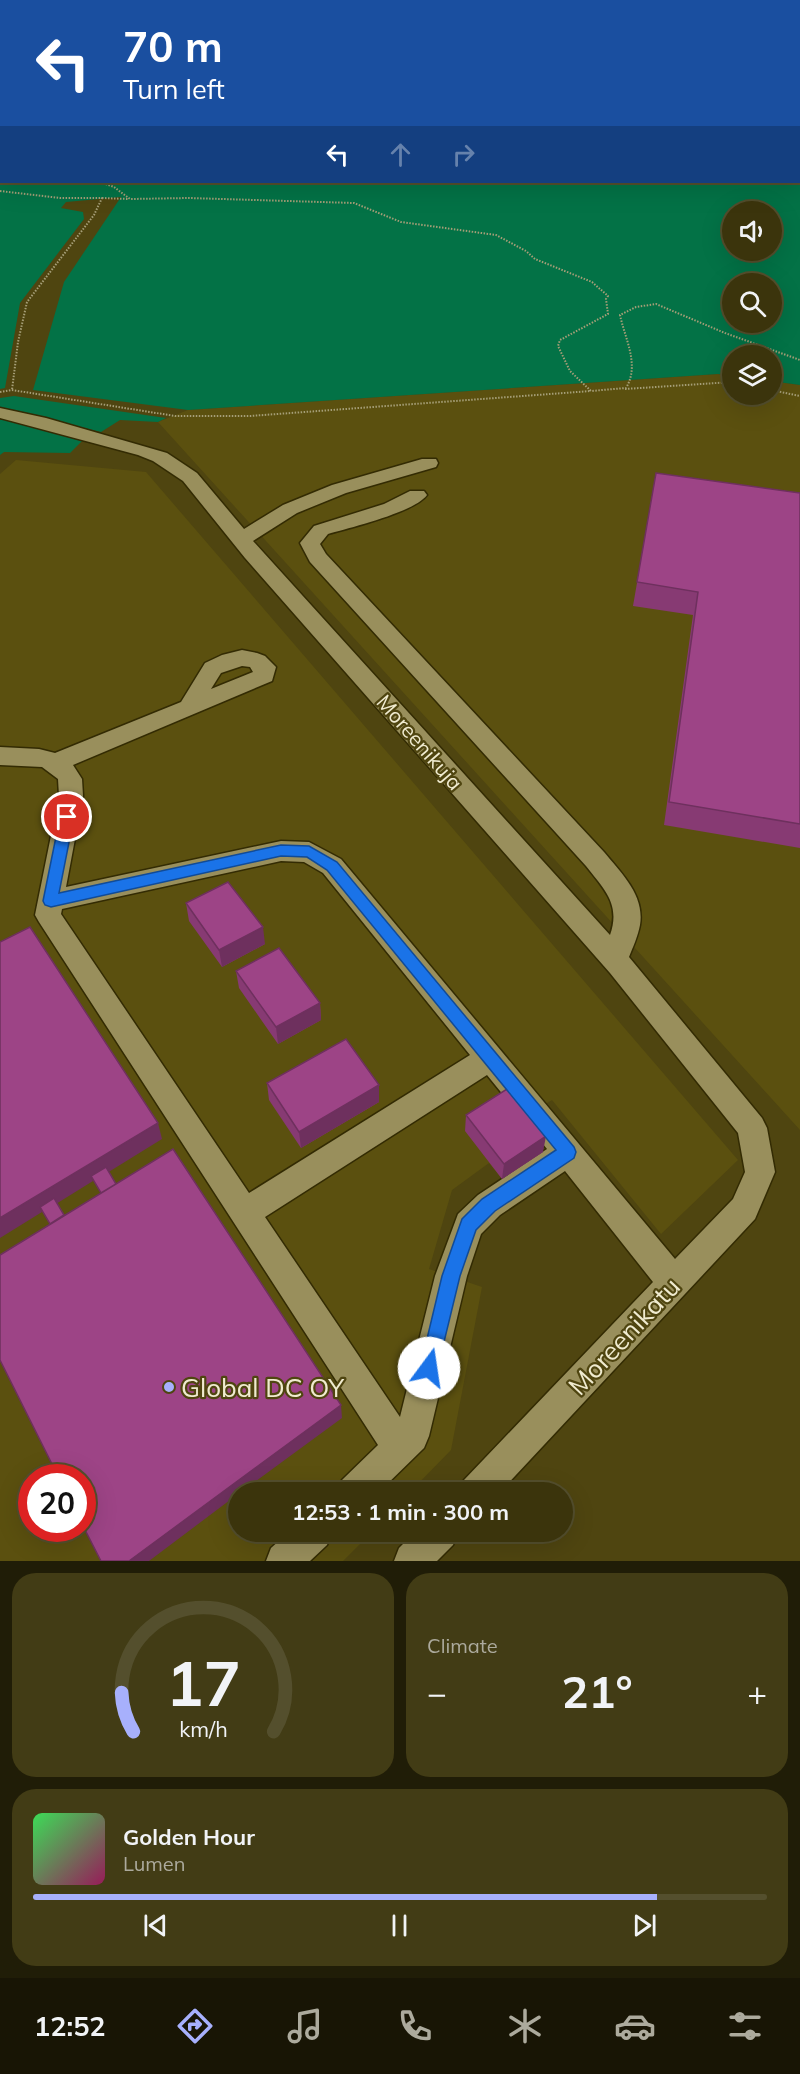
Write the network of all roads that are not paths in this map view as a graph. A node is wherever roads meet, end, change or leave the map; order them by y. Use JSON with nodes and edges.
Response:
{"nodes":[{"id":1,"x":0,"y":413,"type":"edge"},
{"id":2,"x":429,"y":463,"type":"dead end"},
{"id":3,"x":417,"y":495,"type":"dead end"},
{"id":4,"x":241,"y":540,"type":"junction"},
{"id":5,"x":189,"y":708,"type":"dead end"},
{"id":6,"x":0,"y":756,"type":"edge"},
{"id":7,"x":56,"y":762,"type":"junction"},
{"id":8,"x":51,"y":901,"type":"junction"},
{"id":9,"x":615,"y":959,"type":"junction"},
{"id":10,"x":490,"y":1058,"type":"junction"},
{"id":11,"x":568,"y":1152,"type":"junction"},
{"id":12,"x":760,"y":1172,"type":"joint"},
{"id":13,"x":245,"y":1213,"type":"junction"},
{"id":14,"x":675,"y":1282,"type":"junction"},
{"id":15,"x":400,"y":1448,"type":"junction"},
{"id":16,"x":364,"y":1482,"type":"edge"},
{"id":17,"x":485,"y":1482,"type":"edge"},
{"id":18,"x":304,"y":1542,"type":"edge"},
{"id":19,"x":430,"y":1542,"type":"edge"},
{"id":20,"x":284,"y":1561,"type":"edge"},
{"id":21,"x":412,"y":1561,"type":"edge"}],
"edges":[{"from":1,"to":4,"type":"street","name":"Moreenikuja"},
{"from":2,"to":4,"type":"street"},
{"from":3,"to":9,"type":"street"},
{"from":4,"to":9,"type":"street","name":"Moreenikuja"},
{"from":5,"to":7,"type":"street"},
{"from":6,"to":7,"type":"street"},
{"from":7,"to":8,"type":"street"},
{"from":8,"to":10,"type":"street"},
{"from":8,"to":13,"type":"street"},
{"from":9,"to":12,"type":"street","name":"Moreenikuja"},
{"from":10,"to":11,"type":"street"},
{"from":10,"to":13,"type":"street"},
{"from":11,"to":14,"type":"street"},
{"from":11,"to":15,"type":"street"},
{"from":12,"to":14,"type":"street","name":"Moreenikatu"},
{"from":13,"to":15,"type":"street"},
{"from":14,"to":17,"type":"street","name":"Moreenikatu"},
{"from":15,"to":16,"type":"street"},
{"from":18,"to":20,"type":"street"},
{"from":19,"to":21,"type":"street"}]}
